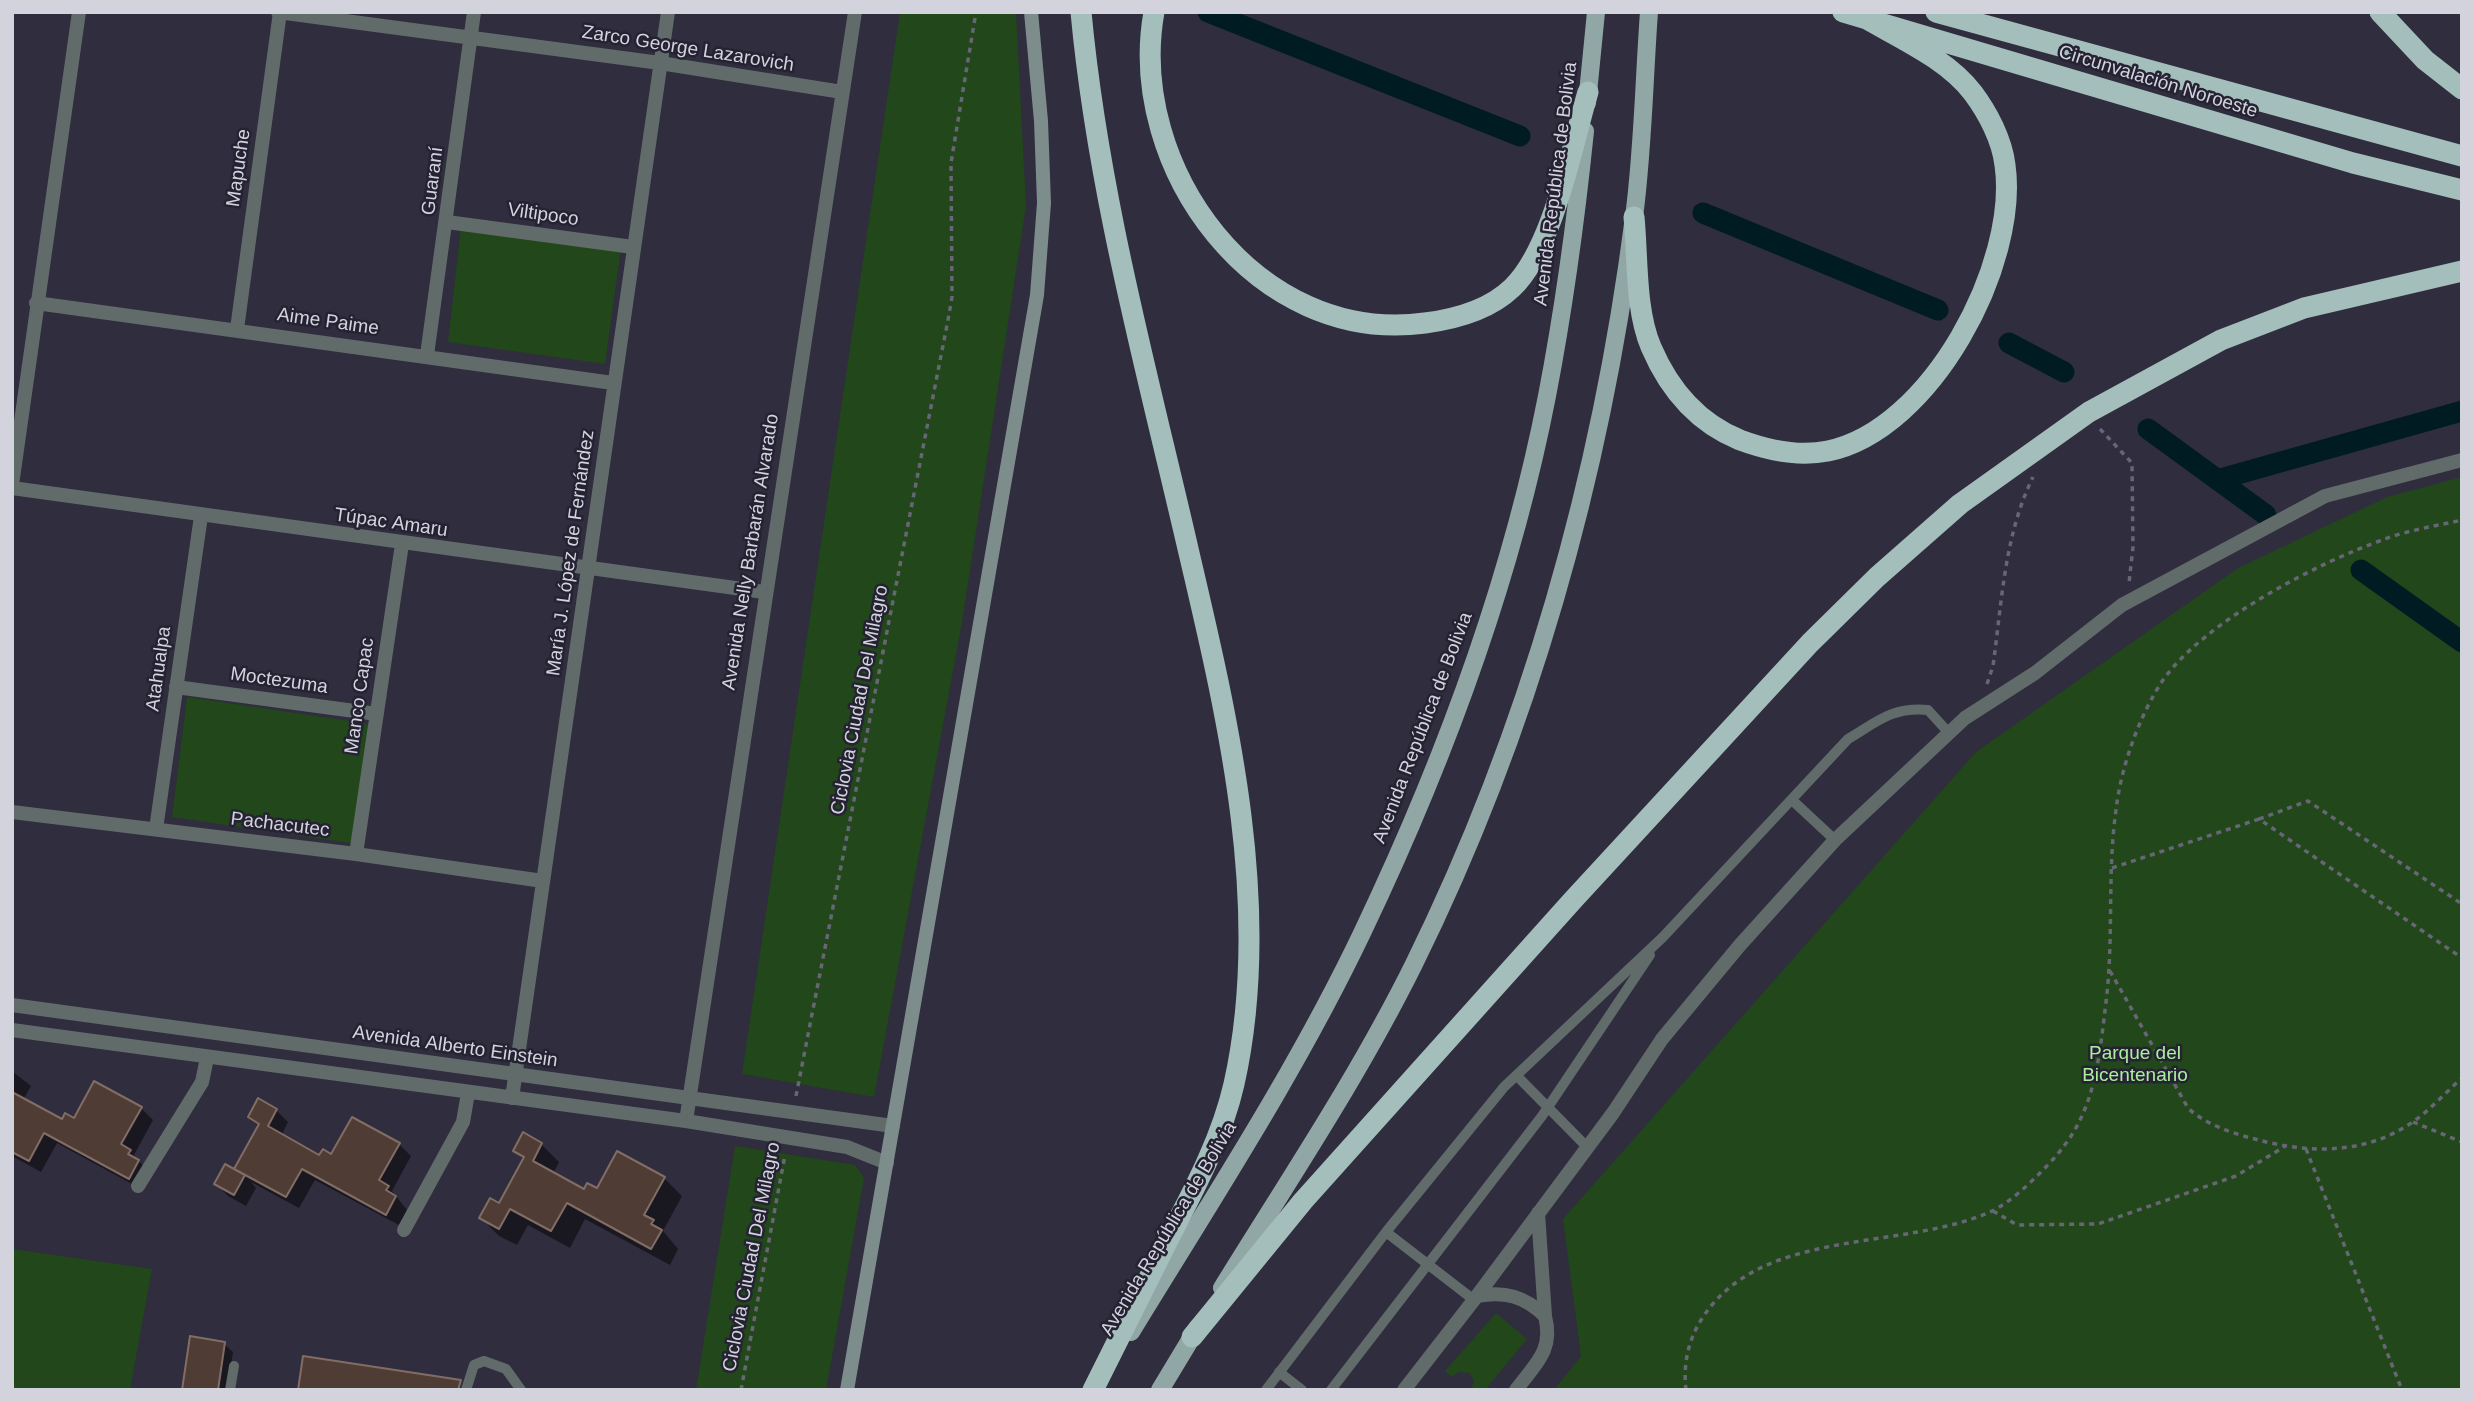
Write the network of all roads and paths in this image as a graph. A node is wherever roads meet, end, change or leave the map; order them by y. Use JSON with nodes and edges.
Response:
{"nodes":[{"id":1,"x":79,"y":12,"type":"edge"},
{"id":2,"x":279,"y":12,"type":"edge"},
{"id":3,"x":474,"y":12,"type":"edge"},
{"id":4,"x":668,"y":12,"type":"edge"},
{"id":5,"x":855,"y":12,"type":"edge"},
{"id":6,"x":976,"y":12,"type":"edge"},
{"id":7,"x":1031,"y":12,"type":"edge"},
{"id":8,"x":1082,"y":12,"type":"edge"},
{"id":9,"x":1154,"y":12,"type":"edge"},
{"id":10,"x":1596,"y":12,"type":"edge"},
{"id":11,"x":1649,"y":12,"type":"edge"},
{"id":12,"x":1843,"y":12,"type":"edge"},
{"id":13,"x":1936,"y":12,"type":"edge"},
{"id":14,"x":2381,"y":12,"type":"edge"},
{"id":15,"x":1865,"y":18,"type":"junction"},
{"id":16,"x":471,"y":37,"type":"junction"},
{"id":17,"x":660,"y":63,"type":"junction"},
{"id":18,"x":2462,"y":89,"type":"edge"},
{"id":19,"x":842,"y":92,"type":"junction"},
{"id":20,"x":1588,"y":92,"type":"junction"},
{"id":21,"x":2462,"y":156,"type":"edge"},
{"id":22,"x":2462,"y":190,"type":"edge"},
{"id":23,"x":1634,"y":216,"type":"junction"},
{"id":24,"x":447,"y":222,"type":"junction"},
{"id":25,"x":633,"y":247,"type":"junction"},
{"id":26,"x":2462,"y":271,"type":"edge"},
{"id":27,"x":36,"y":303,"type":"junction"},
{"id":28,"x":237,"y":329,"type":"junction"},
{"id":29,"x":427,"y":355,"type":"junction"},
{"id":30,"x":614,"y":383,"type":"junction"},
{"id":31,"x":2089,"y":412,"type":"junction"},
{"id":32,"x":2462,"y":460,"type":"edge"},
{"id":33,"x":2035,"y":472,"type":"dead end"},
{"id":34,"x":12,"y":487,"type":"edge"},
{"id":35,"x":201,"y":516,"type":"junction"},
{"id":36,"x":2462,"y":520,"type":"edge"},
{"id":37,"x":402,"y":544,"type":"junction"},
{"id":38,"x":590,"y":570,"type":"junction"},
{"id":39,"x":764,"y":592,"type":"junction"},
{"id":40,"x":2122,"y":605,"type":"junction"},
{"id":41,"x":1986,"y":686,"type":"dead end"},
{"id":42,"x":176,"y":687,"type":"junction"},
{"id":43,"x":377,"y":714,"type":"junction"},
{"id":44,"x":1949,"y":733,"type":"junction"},
{"id":45,"x":1792,"y":800,"type":"junction"},
{"id":46,"x":12,"y":811,"type":"edge"},
{"id":47,"x":2259,"y":819,"type":"junction"},
{"id":48,"x":156,"y":829,"type":"junction"},
{"id":49,"x":1835,"y":840,"type":"junction"},
{"id":50,"x":356,"y":854,"type":"junction"},
{"id":51,"x":2112,"y":868,"type":"junction"},
{"id":52,"x":543,"y":881,"type":"junction"},
{"id":53,"x":2462,"y":904,"type":"edge"},
{"id":54,"x":1663,"y":937,"type":"junction"},
{"id":55,"x":2462,"y":958,"type":"edge"},
{"id":56,"x":2110,"y":971,"type":"junction"},
{"id":57,"x":12,"y":1005,"type":"edge"},
{"id":58,"x":12,"y":1030,"type":"edge"},
{"id":59,"x":207,"y":1058,"type":"junction"},
{"id":60,"x":517,"y":1076,"type":"junction"},
{"id":61,"x":1517,"y":1076,"type":"junction"},
{"id":62,"x":2462,"y":1078,"type":"edge"},
{"id":63,"x":468,"y":1093,"type":"junction"},
{"id":64,"x":512,"y":1098,"type":"junction"},
{"id":65,"x":689,"y":1098,"type":"junction"},
{"id":66,"x":1548,"y":1107,"type":"junction"},
{"id":67,"x":793,"y":1114,"type":"junction"},
{"id":68,"x":685,"y":1121,"type":"junction"},
{"id":69,"x":2413,"y":1122,"type":"junction"},
{"id":70,"x":892,"y":1126,"type":"junction"},
{"id":71,"x":788,"y":1138,"type":"junction"},
{"id":72,"x":2462,"y":1142,"type":"edge"},
{"id":73,"x":1587,"y":1147,"type":"junction"},
{"id":74,"x":2284,"y":1147,"type":"junction"},
{"id":75,"x":2306,"y":1149,"type":"junction"},
{"id":76,"x":887,"y":1163,"type":"junction"},
{"id":77,"x":138,"y":1186,"type":"dead end"},
{"id":78,"x":1993,"y":1211,"type":"junction"},
{"id":79,"x":1538,"y":1213,"type":"junction"},
{"id":80,"x":404,"y":1230,"type":"dead end"},
{"id":81,"x":1386,"y":1232,"type":"junction"},
{"id":82,"x":1428,"y":1263,"type":"junction"},
{"id":83,"x":1475,"y":1298,"type":"junction"},
{"id":84,"x":1545,"y":1316,"type":"junction"},
{"id":85,"x":1192,"y":1337,"type":"junction"},
{"id":86,"x":234,"y":1366,"type":"dead end"},
{"id":87,"x":1279,"y":1372,"type":"junction"},
{"id":88,"x":230,"y":1390,"type":"edge"},
{"id":89,"x":466,"y":1390,"type":"edge"},
{"id":90,"x":521,"y":1390,"type":"edge"},
{"id":91,"x":741,"y":1390,"type":"edge"},
{"id":92,"x":848,"y":1390,"type":"edge"},
{"id":93,"x":1094,"y":1390,"type":"edge"},
{"id":94,"x":1160,"y":1390,"type":"edge"},
{"id":95,"x":1266,"y":1390,"type":"edge"},
{"id":96,"x":1302,"y":1390,"type":"edge"},
{"id":97,"x":1331,"y":1390,"type":"edge"},
{"id":98,"x":1404,"y":1390,"type":"edge"},
{"id":99,"x":1516,"y":1390,"type":"edge"},
{"id":100,"x":1686,"y":1390,"type":"edge"},
{"id":101,"x":2402,"y":1390,"type":"edge"}],
"edges":[{"from":1,"to":27,"type":"street"},
{"from":2,"to":16,"type":"street","name":"Zarco George Lazarovich"},
{"from":2,"to":28,"type":"street","name":"Mapuche"},
{"from":3,"to":16,"type":"street","name":"Guaraní"},
{"from":4,"to":17,"type":"street","name":"María J. López de Fernández"},
{"from":5,"to":19,"type":"street","name":"Avenida Nelly Barbarán Alvarado"},
{"from":6,"to":67,"type":"path","name":"Ciclovia Ciudad Del Milagro"},
{"from":7,"to":70,"type":"street"},
{"from":8,"to":93,"type":"highway"},
{"from":9,"to":20,"type":"highway"},
{"from":10,"to":20,"type":"main road","name":"Avenida República de Bolivia"},
{"from":11,"to":23,"type":"main road"},
{"from":12,"to":15,"type":"highway","name":"Circunvalación Noroeste"},
{"from":13,"to":21,"type":"highway","name":"Circunvalación Noroeste"},
{"from":14,"to":18,"type":"highway"},
{"from":15,"to":22,"type":"highway","name":"Circunvalación Noroeste"},
{"from":15,"to":23,"type":"highway"},
{"from":16,"to":17,"type":"street","name":"Zarco George Lazarovich"},
{"from":16,"to":24,"type":"street","name":"Guaraní"},
{"from":17,"to":19,"type":"street","name":"Zarco George Lazarovich"},
{"from":17,"to":25,"type":"street","name":"María J. López de Fernández"},
{"from":19,"to":39,"type":"street","name":"Avenida Nelly Barbarán Alvarado"},
{"from":20,"to":93,"type":"main road","name":"Avenida República de Bolivia"},
{"from":23,"to":85,"type":"main road"},
{"from":24,"to":25,"type":"street","name":"Viltipoco"},
{"from":24,"to":29,"type":"street","name":"Guaraní"},
{"from":25,"to":30,"type":"street","name":"María J. López de Fernández"},
{"from":26,"to":31,"type":"highway"},
{"from":27,"to":28,"type":"street","name":"Aime Paime"},
{"from":27,"to":34,"type":"street"},
{"from":28,"to":29,"type":"street","name":"Aime Paime"},
{"from":29,"to":30,"type":"street","name":"Aime Paime"},
{"from":30,"to":38,"type":"street","name":"María J. López de Fernández"},
{"from":31,"to":40,"type":"path"},
{"from":31,"to":85,"type":"highway"},
{"from":32,"to":40,"type":"street"},
{"from":33,"to":41,"type":"path"},
{"from":34,"to":35,"type":"street","name":"Túpac Amaru"},
{"from":35,"to":37,"type":"street","name":"Túpac Amaru"},
{"from":35,"to":42,"type":"street","name":"Atahualpa"},
{"from":36,"to":51,"type":"path"},
{"from":37,"to":38,"type":"street","name":"Túpac Amaru"},
{"from":37,"to":43,"type":"street","name":"Manco Capac"},
{"from":38,"to":39,"type":"street","name":"Túpac Amaru"},
{"from":38,"to":52,"type":"street","name":"María J. López de Fernández"},
{"from":39,"to":65,"type":"street","name":"Avenida Nelly Barbarán Alvarado"},
{"from":40,"to":44,"type":"street"},
{"from":42,"to":43,"type":"street","name":"Moctezuma"},
{"from":42,"to":48,"type":"street","name":"Atahualpa"},
{"from":43,"to":50,"type":"street","name":"Manco Capac"},
{"from":44,"to":45,"type":"lane"},
{"from":44,"to":49,"type":"street"},
{"from":45,"to":49,"type":"lane"},
{"from":45,"to":54,"type":"lane"},
{"from":46,"to":48,"type":"street","name":"Pachacutec"},
{"from":47,"to":51,"type":"path"},
{"from":47,"to":53,"type":"path"},
{"from":47,"to":55,"type":"path"},
{"from":48,"to":50,"type":"street","name":"Pachacutec"},
{"from":49,"to":73,"type":"street"},
{"from":50,"to":52,"type":"street","name":"Pachacutec"},
{"from":51,"to":56,"type":"path"},
{"from":52,"to":60,"type":"street","name":"María J. López de Fernández"},
{"from":54,"to":61,"type":"lane"},
{"from":54,"to":66,"type":"lane"},
{"from":56,"to":74,"type":"path"},
{"from":56,"to":78,"type":"path"},
{"from":57,"to":60,"type":"street","name":"Avenida Alberto Einstein"},
{"from":58,"to":59,"type":"street"},
{"from":59,"to":63,"type":"street"},
{"from":59,"to":77,"type":"street"},
{"from":60,"to":64,"type":"street","name":"María J. López de Fernández"},
{"from":60,"to":65,"type":"street","name":"Avenida Alberto Einstein"},
{"from":61,"to":66,"type":"lane"},
{"from":61,"to":81,"type":"lane"},
{"from":62,"to":69,"type":"path"},
{"from":63,"to":64,"type":"street"},
{"from":63,"to":80,"type":"street"},
{"from":64,"to":68,"type":"street"},
{"from":65,"to":67,"type":"street","name":"Avenida Alberto Einstein"},
{"from":65,"to":68,"type":"street","name":"Avenida Nelly Barbarán Alvarado"},
{"from":66,"to":73,"type":"lane"},
{"from":66,"to":82,"type":"lane"},
{"from":67,"to":70,"type":"street","name":"Avenida Alberto Einstein"},
{"from":68,"to":71,"type":"street"},
{"from":69,"to":72,"type":"path"},
{"from":69,"to":75,"type":"path"},
{"from":70,"to":76,"type":"street"},
{"from":71,"to":76,"type":"street"},
{"from":71,"to":91,"type":"path","name":"Ciclovia Ciudad Del Milagro"},
{"from":73,"to":79,"type":"street"},
{"from":74,"to":75,"type":"path"},
{"from":74,"to":78,"type":"path"},
{"from":75,"to":101,"type":"path"},
{"from":76,"to":92,"type":"street"},
{"from":78,"to":100,"type":"path"},
{"from":79,"to":83,"type":"street"},
{"from":79,"to":84,"type":"street"},
{"from":81,"to":82,"type":"lane"},
{"from":81,"to":87,"type":"lane"},
{"from":82,"to":83,"type":"lane"},
{"from":82,"to":97,"type":"lane"},
{"from":83,"to":84,"type":"street"},
{"from":83,"to":98,"type":"street"},
{"from":84,"to":99,"type":"street"},
{"from":85,"to":94,"type":"main road"},
{"from":86,"to":88,"type":"lane"},
{"from":87,"to":95,"type":"lane"},
{"from":87,"to":96,"type":"lane"},
{"from":89,"to":90,"type":"lane"}]}
